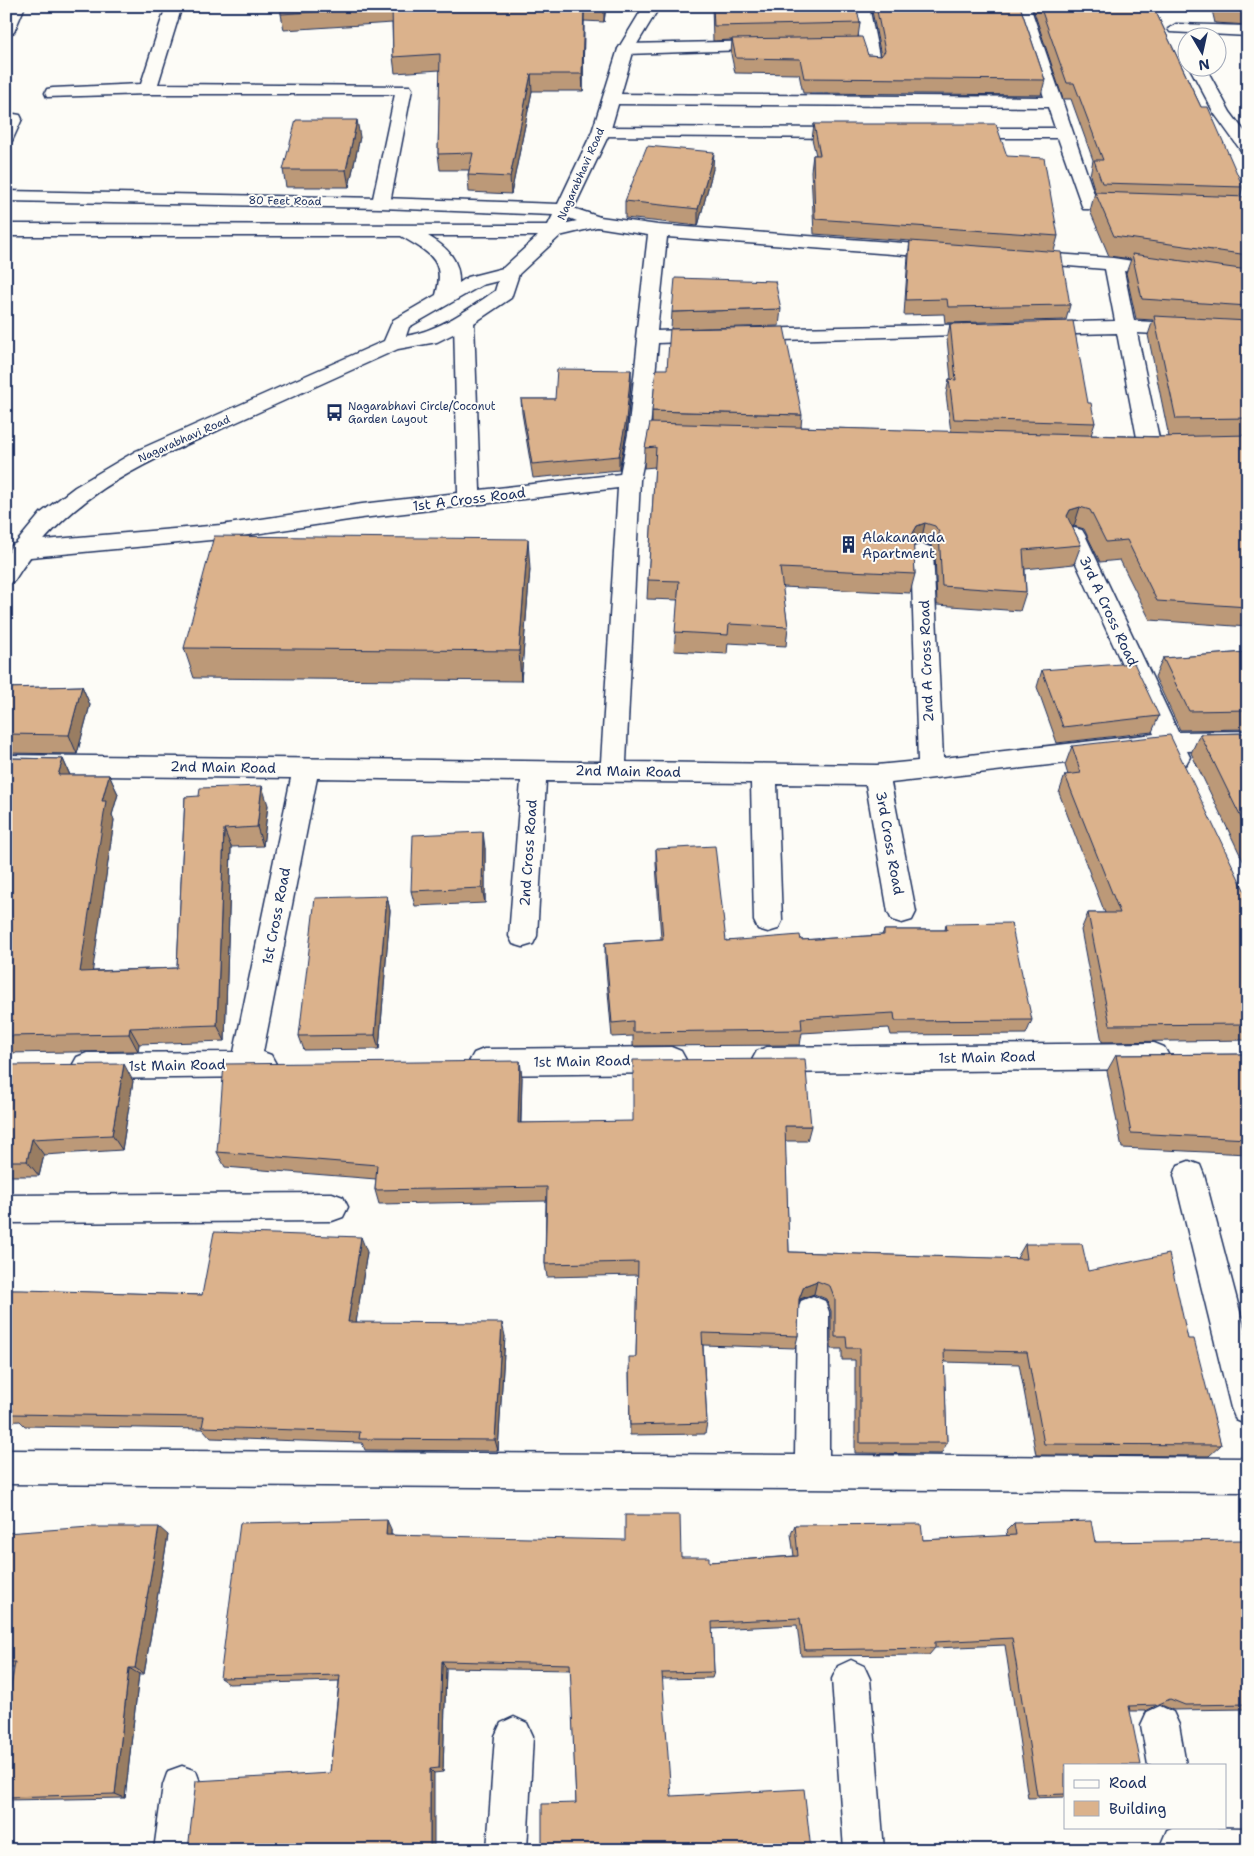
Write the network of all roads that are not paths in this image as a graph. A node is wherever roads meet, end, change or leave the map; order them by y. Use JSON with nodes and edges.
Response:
{"nodes":[{"id":1,"x":18,"y":6,"type":"edge"},
{"id":2,"x":174,"y":6,"type":"edge"},
{"id":3,"x":652,"y":6,"type":"edge"},
{"id":4,"x":862,"y":6,"type":"edge"},
{"id":5,"x":1022,"y":6,"type":"edge"},
{"id":6,"x":1177,"y":28,"type":"edge"},
{"id":7,"x":1226,"y":28,"type":"edge"},
{"id":8,"x":1226,"y":28,"type":"edge"},
{"id":9,"x":1248,"y":31,"type":"edge"},
{"id":10,"x":6,"y":32,"type":"edge"},
{"id":11,"x":868,"y":44,"type":"junction"},
{"id":12,"x":781,"y":46,"type":"edge"},
{"id":13,"x":810,"y":46,"type":"edge"},
{"id":14,"x":626,"y":48,"type":"junction"},
{"id":15,"x":873,"y":66,"type":"edge"},
{"id":16,"x":1205,"y":78,"type":"edge"},
{"id":17,"x":148,"y":90,"type":"junction"},
{"id":18,"x":53,"y":93,"type":"dead end"},
{"id":19,"x":611,"y":99,"type":"junction"},
{"id":20,"x":1053,"y":102,"type":"junction"},
{"id":21,"x":14,"y":119,"type":"dead end"},
{"id":22,"x":601,"y":132,"type":"junction"},
{"id":23,"x":868,"y":133,"type":"edge"},
{"id":24,"x":947,"y":133,"type":"edge"},
{"id":25,"x":1065,"y":133,"type":"junction"},
{"id":26,"x":6,"y":138,"type":"edge"},
{"id":27,"x":1248,"y":148,"type":"edge"},
{"id":28,"x":6,"y":196,"type":"edge"},
{"id":29,"x":381,"y":203,"type":"junction"},
{"id":30,"x":1148,"y":207,"type":"edge"},
{"id":31,"x":564,"y":210,"type":"junction"},
{"id":32,"x":597,"y":222,"type":"junction"},
{"id":33,"x":6,"y":230,"type":"edge"},
{"id":34,"x":403,"y":230,"type":"junction"},
{"id":35,"x":555,"y":231,"type":"junction"},
{"id":36,"x":658,"y":231,"type":"junction"},
{"id":37,"x":964,"y":253,"type":"edge"},
{"id":38,"x":1004,"y":256,"type":"edge"},
{"id":39,"x":1113,"y":264,"type":"junction"},
{"id":40,"x":510,"y":272,"type":"junction"},
{"id":41,"x":1180,"y":273,"type":"edge"},
{"id":42,"x":445,"y":299,"type":"junction"},
{"id":43,"x":464,"y":321,"type":"junction"},
{"id":44,"x":1126,"y":327,"type":"junction"},
{"id":45,"x":1248,"y":332,"type":"edge"},
{"id":46,"x":646,"y":337,"type":"junction"},
{"id":47,"x":392,"y":344,"type":"junction"},
{"id":48,"x":639,"y":434,"type":"junction"},
{"id":49,"x":708,"y":436,"type":"edge"},
{"id":50,"x":1150,"y":448,"type":"edge"},
{"id":51,"x":629,"y":480,"type":"junction"},
{"id":52,"x":468,"y":499,"type":"junction"},
{"id":53,"x":1074,"y":535,"type":"edge"},
{"id":54,"x":20,"y":550,"type":"junction"},
{"id":55,"x":922,"y":552,"type":"edge"},
{"id":56,"x":6,"y":575,"type":"edge"},
{"id":57,"x":1248,"y":740,"type":"edge"},
{"id":58,"x":1169,"y":742,"type":"junction"},
{"id":59,"x":6,"y":765,"type":"edge"},
{"id":60,"x":306,"y":768,"type":"junction"},
{"id":61,"x":931,"y":769,"type":"junction"},
{"id":62,"x":534,"y":770,"type":"junction"},
{"id":63,"x":613,"y":771,"type":"junction"},
{"id":64,"x":764,"y":773,"type":"junction"},
{"id":65,"x":877,"y":775,"type":"junction"},
{"id":66,"x":1186,"y":776,"type":"edge"},
{"id":67,"x":902,"y":912,"type":"dead end"},
{"id":68,"x":768,"y":921,"type":"dead end"},
{"id":69,"x":523,"y":936,"type":"dead end"},
{"id":70,"x":1182,"y":1056,"type":"edge"},
{"id":71,"x":694,"y":1060,"type":"edge"},
{"id":72,"x":744,"y":1060,"type":"edge"},
{"id":73,"x":455,"y":1062,"type":"edge"},
{"id":74,"x":246,"y":1064,"type":"junction"},
{"id":75,"x":286,"y":1064,"type":"edge"},
{"id":76,"x":56,"y":1067,"type":"edge"},
{"id":77,"x":1189,"y":1175,"type":"dead end"},
{"id":78,"x":332,"y":1207,"type":"dead end"},
{"id":79,"x":6,"y":1209,"type":"edge"},
{"id":80,"x":814,"y":1312,"type":"dead end"},
{"id":81,"x":1248,"y":1408,"type":"edge"},
{"id":82,"x":6,"y":1467,"type":"edge"},
{"id":83,"x":812,"y":1473,"type":"junction"},
{"id":84,"x":1248,"y":1475,"type":"edge"},
{"id":85,"x":850,"y":1679,"type":"dead end"},
{"id":86,"x":1160,"y":1724,"type":"edge"},
{"id":87,"x":514,"y":1736,"type":"dead end"},
{"id":88,"x":1167,"y":1764,"type":"edge"},
{"id":89,"x":182,"y":1785,"type":"dead end"},
{"id":90,"x":1180,"y":1840,"type":"edge"},
{"id":91,"x":1248,"y":1848,"type":"edge"},
{"id":92,"x":174,"y":1850,"type":"edge"},
{"id":93,"x":507,"y":1850,"type":"edge"},
{"id":94,"x":864,"y":1850,"type":"edge"}],
"edges":[{"from":1,"to":10,"type":"street"},
{"from":2,"to":17,"type":"street"},
{"from":3,"to":14,"type":"street","name":"Nagarabhavi Road"},
{"from":4,"to":11,"type":"street"},
{"from":5,"to":20,"type":"street"},
{"from":6,"to":8,"type":"street"},
{"from":7,"to":9,"type":"street"},
{"from":11,"to":13,"type":"street"},
{"from":11,"to":15,"type":"street"},
{"from":12,"to":14,"type":"street"},
{"from":14,"to":19,"type":"street","name":"Nagarabhavi Road"},
{"from":16,"to":27,"type":"street"},
{"from":17,"to":18,"type":"street"},
{"from":17,"to":29,"type":"street"},
{"from":19,"to":20,"type":"street"},
{"from":19,"to":22,"type":"street","name":"Nagarabhavi Road"},
{"from":20,"to":25,"type":"street"},
{"from":21,"to":26,"type":"street"},
{"from":22,"to":23,"type":"street"},
{"from":22,"to":31,"type":"street","name":"Nagarabhavi Road"},
{"from":24,"to":25,"type":"street"},
{"from":25,"to":30,"type":"street"},
{"from":28,"to":29,"type":"street","name":"80 Feet Road"},
{"from":29,"to":31,"type":"street","name":"80 Feet Road"},
{"from":31,"to":32,"type":"street","name":"80 Feet Road"},
{"from":31,"to":35,"type":"street","name":"Nagarabhavi Road"},
{"from":32,"to":35,"type":"street"},
{"from":32,"to":36,"type":"street"},
{"from":33,"to":34,"type":"street"},
{"from":34,"to":35,"type":"street"},
{"from":34,"to":42,"type":"street"},
{"from":35,"to":40,"type":"street","name":"Nagarabhavi Road"},
{"from":36,"to":37,"type":"street"},
{"from":36,"to":46,"type":"street"},
{"from":38,"to":39,"type":"street"},
{"from":39,"to":41,"type":"street"},
{"from":39,"to":44,"type":"street"},
{"from":40,"to":42,"type":"street","name":"Nagarabhavi Road"},
{"from":40,"to":43,"type":"street","name":"Nagarabhavi Road"},
{"from":42,"to":47,"type":"street","name":"Nagarabhavi Road"},
{"from":43,"to":47,"type":"street","name":"Nagarabhavi Road"},
{"from":43,"to":52,"type":"street"},
{"from":44,"to":45,"type":"street"},
{"from":44,"to":46,"type":"street"},
{"from":44,"to":50,"type":"street"},
{"from":46,"to":48,"type":"street"},
{"from":47,"to":54,"type":"street","name":"Nagarabhavi Road"},
{"from":48,"to":49,"type":"street"},
{"from":48,"to":51,"type":"street"},
{"from":51,"to":52,"type":"street","name":"1st A Cross Road"},
{"from":51,"to":63,"type":"street"},
{"from":52,"to":54,"type":"street","name":"1st A Cross Road"},
{"from":53,"to":58,"type":"street","name":"3rd A Cross Road"},
{"from":54,"to":56,"type":"street","name":"Nagarabhavi Road"},
{"from":55,"to":61,"type":"street","name":"2nd A Cross Road"},
{"from":57,"to":58,"type":"street","name":"2nd Main Road"},
{"from":58,"to":61,"type":"street","name":"2nd Main Road"},
{"from":58,"to":66,"type":"street","name":"3rd A Cross Road"},
{"from":59,"to":60,"type":"street","name":"2nd Main Road"},
{"from":60,"to":62,"type":"street","name":"2nd Main Road"},
{"from":60,"to":74,"type":"street","name":"1st Cross Road"},
{"from":61,"to":65,"type":"street","name":"2nd Main Road"},
{"from":62,"to":63,"type":"street","name":"2nd Main Road"},
{"from":62,"to":69,"type":"street","name":"2nd Cross Road"},
{"from":63,"to":64,"type":"street","name":"2nd Main Road"},
{"from":64,"to":65,"type":"street","name":"2nd Main Road"},
{"from":64,"to":68,"type":"street"},
{"from":65,"to":67,"type":"street","name":"3rd Cross Road"},
{"from":70,"to":72,"type":"street","name":"1st Main Road"},
{"from":71,"to":73,"type":"street","name":"1st Main Road"},
{"from":74,"to":75,"type":"street","name":"1st Main Road"},
{"from":74,"to":76,"type":"street","name":"1st Main Road"},
{"from":77,"to":81,"type":"street"},
{"from":78,"to":79,"type":"street"},
{"from":80,"to":83,"type":"street"},
{"from":82,"to":83,"type":"street"},
{"from":83,"to":84,"type":"street"},
{"from":85,"to":94,"type":"street"},
{"from":86,"to":88,"type":"street"},
{"from":87,"to":93,"type":"street"},
{"from":89,"to":92,"type":"street"},
{"from":90,"to":91,"type":"street"}]}
